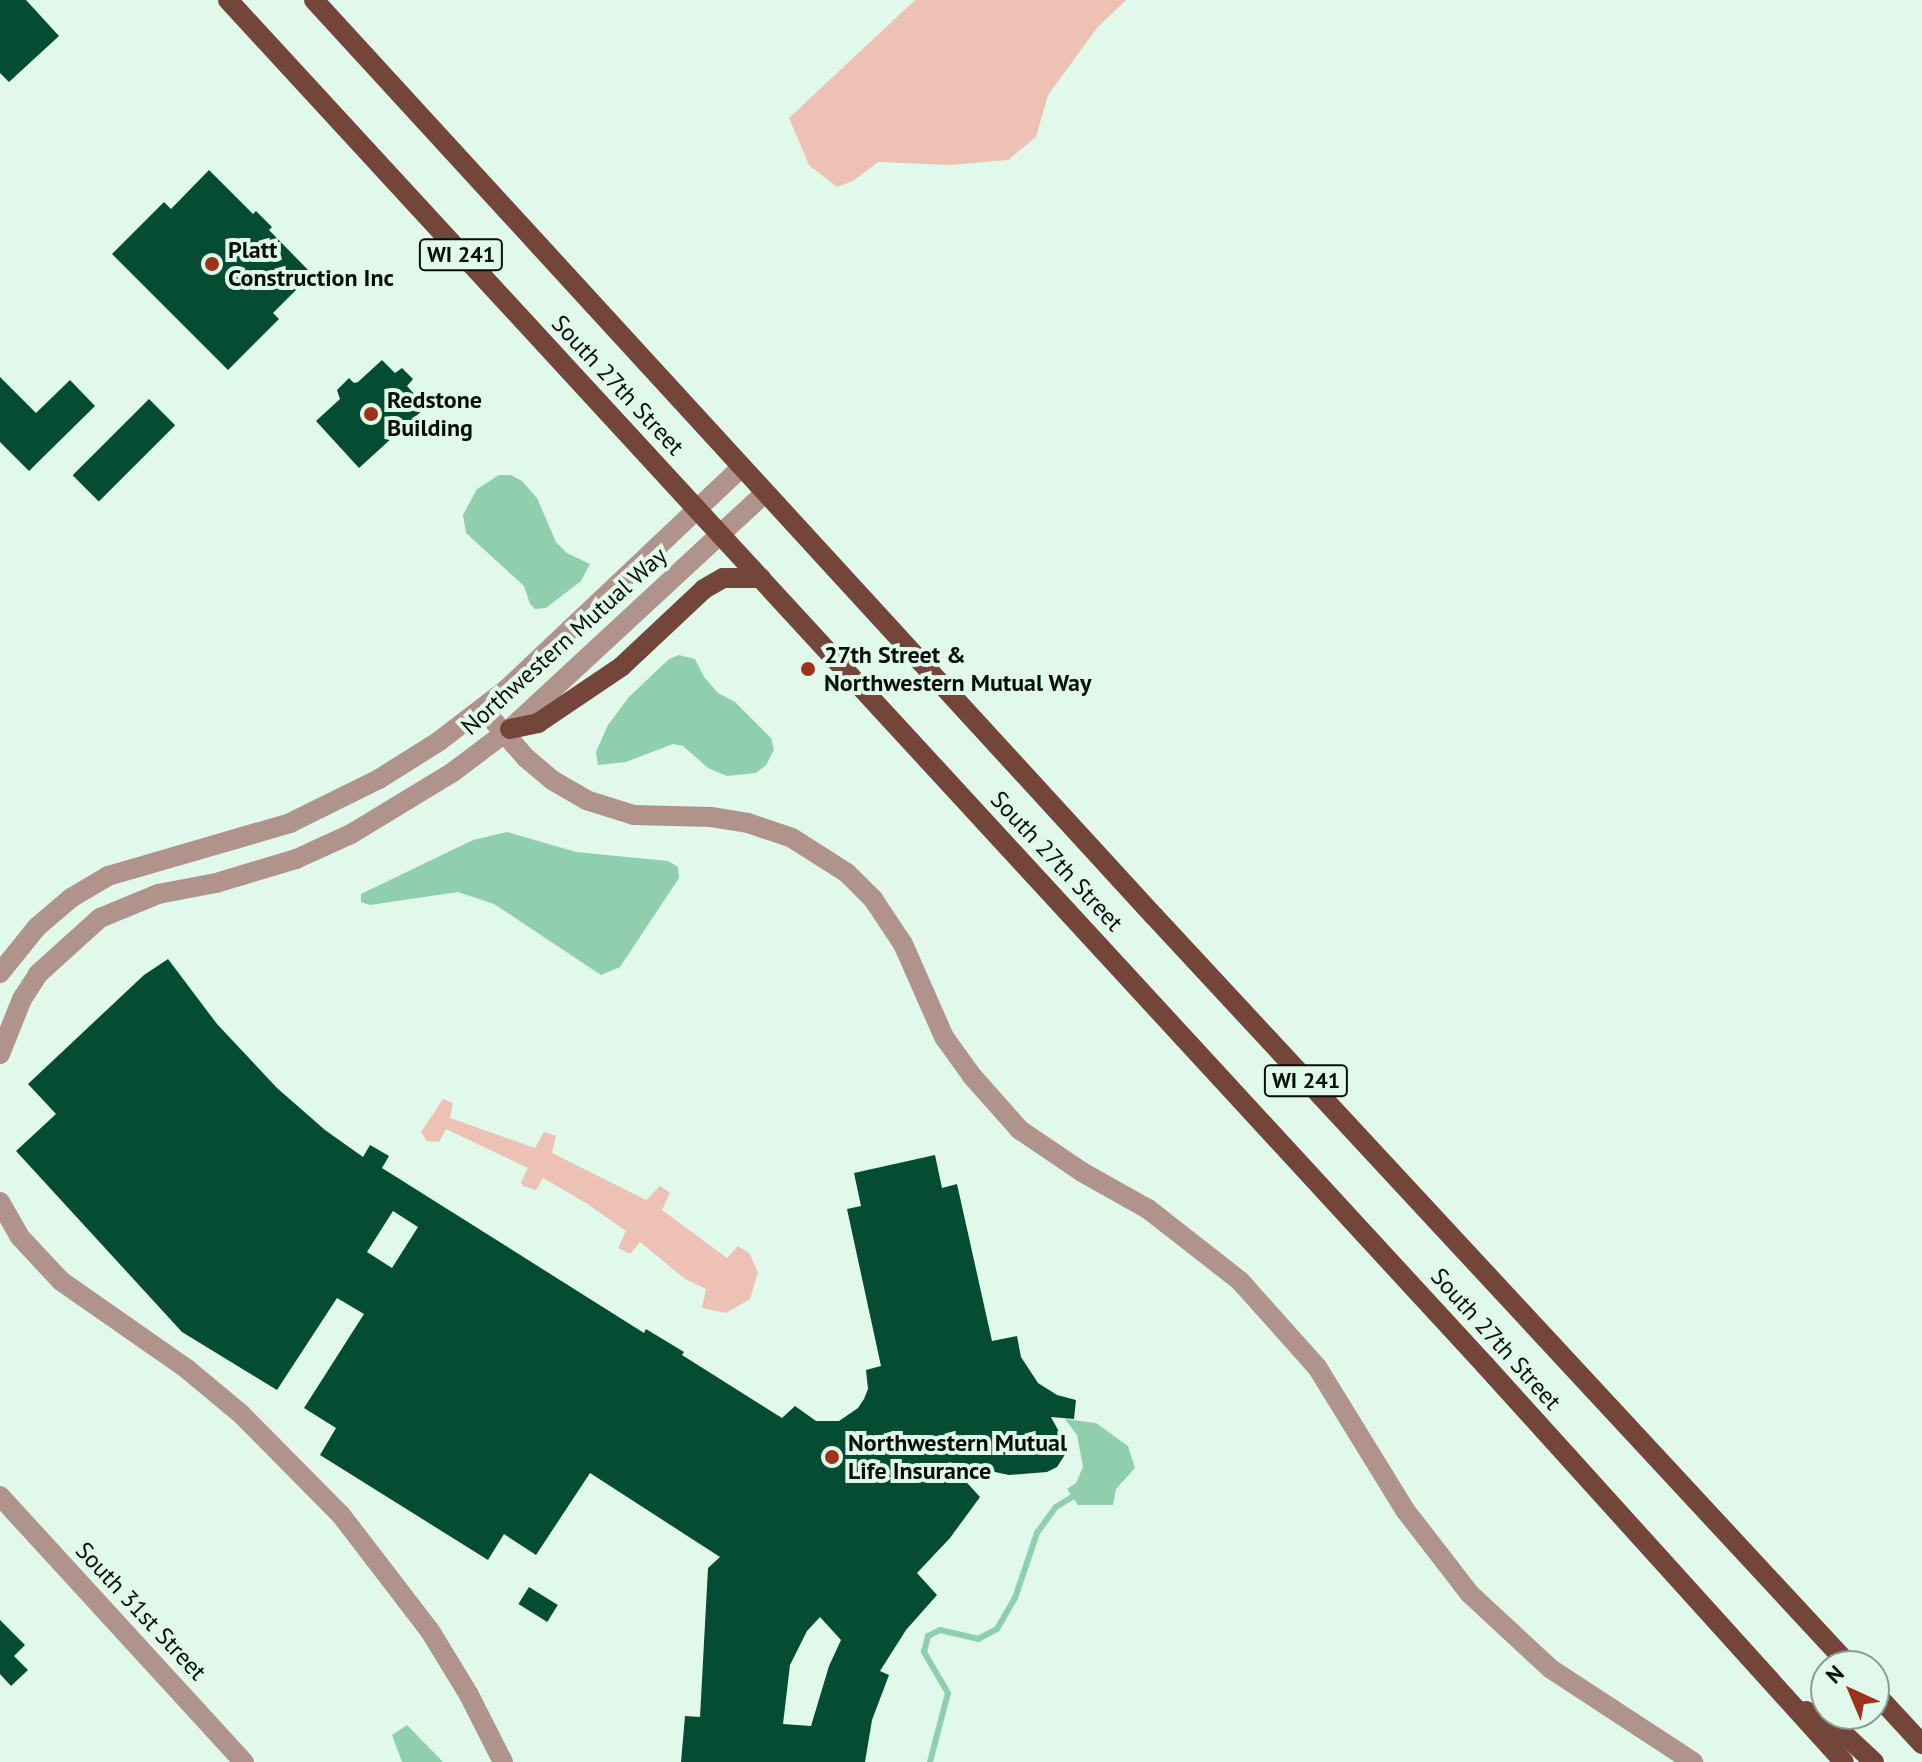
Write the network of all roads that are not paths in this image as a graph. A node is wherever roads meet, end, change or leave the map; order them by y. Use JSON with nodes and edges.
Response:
{"nodes":[{"id":1,"x":228,"y":0,"type":"edge"},
{"id":2,"x":314,"y":0,"type":"edge"},
{"id":3,"x":742,"y":467,"type":"junction"},
{"id":4,"x":765,"y":493,"type":"junction"},
{"id":5,"x":698,"y":508,"type":"junction"},
{"id":6,"x":722,"y":534,"type":"junction"},
{"id":7,"x":761,"y":578,"type":"junction"},
{"id":8,"x":483,"y":709,"type":"junction"},
{"id":9,"x":507,"y":732,"type":"junction"},
{"id":10,"x":0,"y":973,"type":"edge"},
{"id":11,"x":0,"y":1054,"type":"edge"},
{"id":12,"x":0,"y":1202,"type":"edge"},
{"id":13,"x":0,"y":1496,"type":"edge"},
{"id":14,"x":1835,"y":1650,"type":"edge"},
{"id":15,"x":1788,"y":1701,"type":"junction"},
{"id":16,"x":1890,"y":1709,"type":"edge"},
{"id":17,"x":1922,"y":1744,"type":"edge"},
{"id":18,"x":244,"y":1762,"type":"edge"},
{"id":19,"x":503,"y":1762,"type":"edge"},
{"id":20,"x":1693,"y":1762,"type":"edge"},
{"id":21,"x":1844,"y":1762,"type":"edge"},
{"id":22,"x":1874,"y":1762,"type":"edge"}],
"edges":[{"from":1,"to":5,"type":"main road","name":"South 27th Street","number":"WI 241"},
{"from":2,"to":3,"type":"main road","name":"South 27th Street","number":"WI 241"},
{"from":3,"to":4,"type":"main road","name":"South 27th Street","number":"WI 241"},
{"from":3,"to":5,"type":"street","name":"Northwestern Mutual Way"},
{"from":4,"to":6,"type":"street","name":"Northwestern Mutual Way"},
{"from":4,"to":14,"type":"main road","name":"South 27th Street","number":"WI 241"},
{"from":5,"to":6,"type":"main road","name":"South 27th Street","number":"WI 241"},
{"from":5,"to":8,"type":"street","name":"Northwestern Mutual Way"},
{"from":6,"to":7,"type":"main road","name":"South 27th Street","number":"WI 241"},
{"from":6,"to":9,"type":"street","name":"Northwestern Mutual Way"},
{"from":7,"to":9,"type":"main road"},
{"from":7,"to":15,"type":"main road","name":"South 27th Street","number":"WI 241"},
{"from":8,"to":9,"type":"street"},
{"from":8,"to":10,"type":"street","name":"Northwestern Mutual Way"},
{"from":9,"to":11,"type":"street","name":"Northwestern Mutual Way"},
{"from":9,"to":20,"type":"street"},
{"from":12,"to":19,"type":"street"},
{"from":13,"to":18,"type":"street","name":"South 31st Street"},
{"from":15,"to":21,"type":"main road","name":"South 27th Street","number":"WI 241"},
{"from":15,"to":22,"type":"main road"},
{"from":16,"to":17,"type":"main road"}]}
